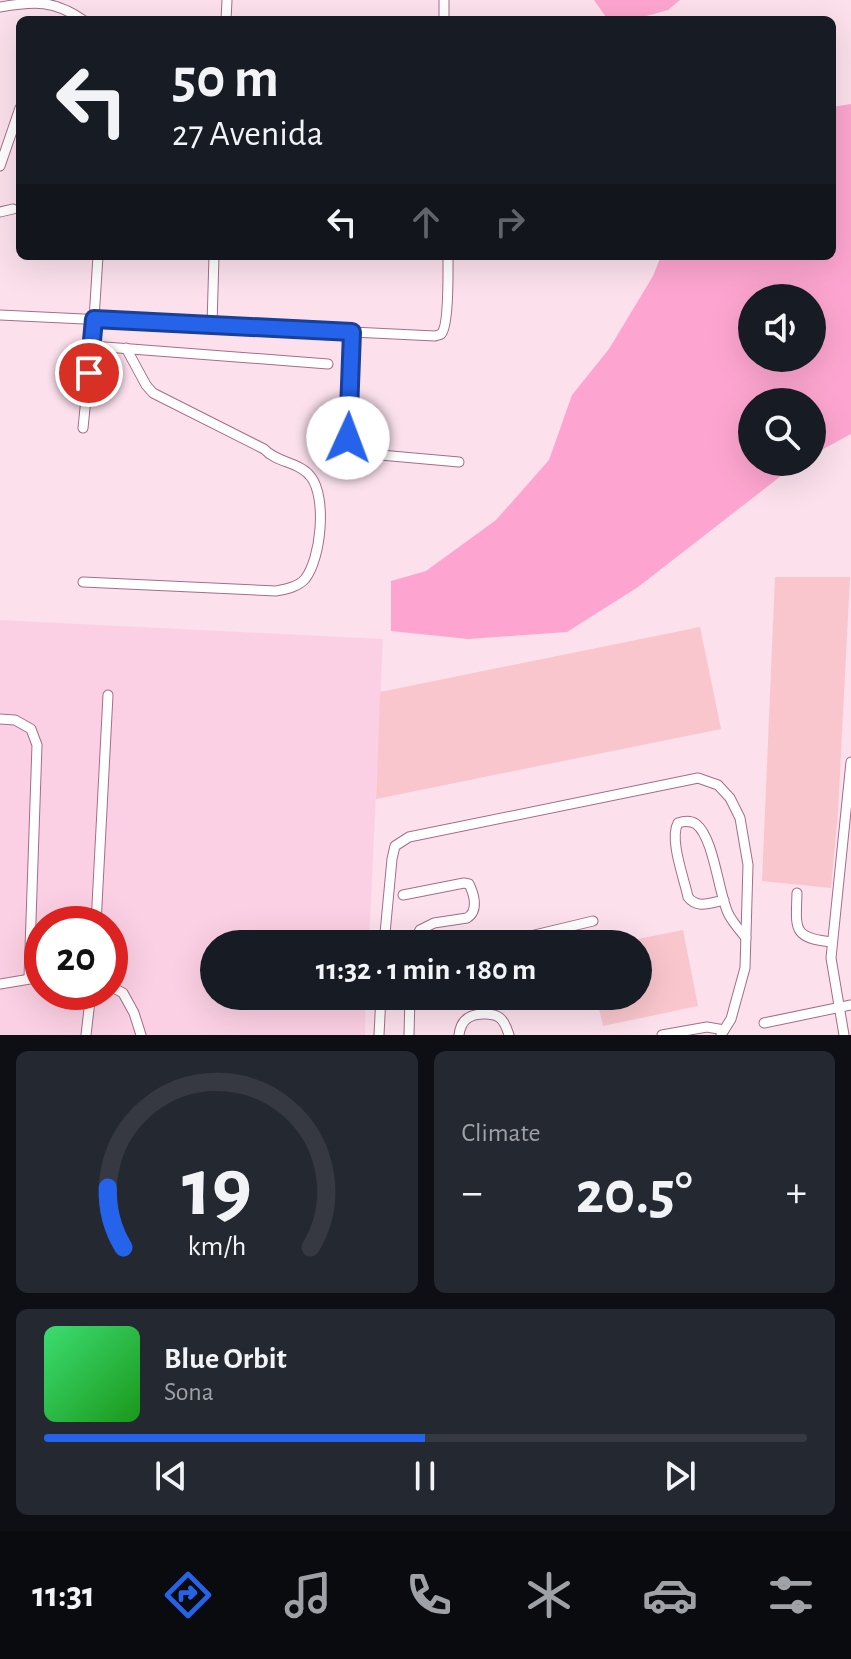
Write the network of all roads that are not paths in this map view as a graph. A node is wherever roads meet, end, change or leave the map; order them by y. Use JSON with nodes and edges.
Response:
{"nodes":[{"id":1,"x":0,"y":7,"type":"edge"},
{"id":2,"x":78,"y":16,"type":"edge"},
{"id":3,"x":16,"y":120,"type":"edge"},
{"id":4,"x":0,"y":166,"type":"edge"},
{"id":5,"x":13,"y":209,"type":"dead end"},
{"id":6,"x":0,"y":212,"type":"edge"},
{"id":7,"x":98,"y":260,"type":"edge"},
{"id":8,"x":214,"y":260,"type":"edge"},
{"id":9,"x":448,"y":260,"type":"edge"},
{"id":10,"x":0,"y":315,"type":"edge"},
{"id":11,"x":94,"y":319,"type":"junction"},
{"id":12,"x":212,"y":325,"type":"junction"},
{"id":13,"x":352,"y":332,"type":"junction"},
{"id":14,"x":92,"y":346,"type":"junction"},
{"id":15,"x":126,"y":348,"type":"junction"},
{"id":16,"x":328,"y":364,"type":"dead end"},
{"id":17,"x":83,"y":428,"type":"dead end"},
{"id":18,"x":459,"y":462,"type":"dead end"},
{"id":19,"x":83,"y":582,"type":"dead end"},
{"id":20,"x":108,"y":695,"type":"dead end"},
{"id":21,"x":0,"y":719,"type":"edge"},
{"id":22,"x":851,"y":762,"type":"edge"},
{"id":23,"x":797,"y":893,"type":"dead end"},
{"id":24,"x":403,"y":895,"type":"dead end"},
{"id":25,"x":724,"y":900,"type":"junction"},
{"id":26,"x":31,"y":906,"type":"edge"},
{"id":27,"x":97,"y":906,"type":"edge"},
{"id":28,"x":593,"y":921,"type":"dead end"},
{"id":29,"x":385,"y":930,"type":"edge"},
{"id":30,"x":420,"y":930,"type":"edge"},
{"id":31,"x":555,"y":930,"type":"edge"},
{"id":32,"x":746,"y":938,"type":"junction"},
{"id":33,"x":832,"y":942,"type":"junction"},
{"id":34,"x":24,"y":979,"type":"edge"},
{"id":35,"x":0,"y":984,"type":"edge"},
{"id":36,"x":128,"y":1002,"type":"edge"},
{"id":37,"x":846,"y":1006,"type":"edge"},
{"id":38,"x":89,"y":1010,"type":"edge"},
{"id":39,"x":380,"y":1010,"type":"edge"},
{"id":40,"x":410,"y":1010,"type":"edge"},
{"id":41,"x":764,"y":1023,"type":"dead end"},
{"id":42,"x":723,"y":1032,"type":"edge"},
{"id":43,"x":86,"y":1035,"type":"edge"},
{"id":44,"x":141,"y":1035,"type":"edge"},
{"id":45,"x":379,"y":1035,"type":"edge"},
{"id":46,"x":409,"y":1035,"type":"edge"},
{"id":47,"x":459,"y":1035,"type":"edge"},
{"id":48,"x":509,"y":1035,"type":"edge"},
{"id":49,"x":662,"y":1035,"type":"edge"},
{"id":50,"x":844,"y":1035,"type":"edge"}],
"edges":[{"from":1,"to":2,"type":"lane"},
{"from":3,"to":4,"type":"lane"},
{"from":5,"to":6,"type":"lane"},
{"from":7,"to":11,"type":"lane"},
{"from":8,"to":12,"type":"lane"},
{"from":9,"to":13,"type":"lane"},
{"from":10,"to":11,"type":"lane"},
{"from":11,"to":12,"type":"lane"},
{"from":11,"to":14,"type":"lane"},
{"from":12,"to":13,"type":"lane"},
{"from":13,"to":18,"type":"lane"},
{"from":14,"to":15,"type":"lane"},
{"from":14,"to":17,"type":"lane"},
{"from":15,"to":16,"type":"lane"},
{"from":15,"to":19,"type":"lane"},
{"from":20,"to":27,"type":"lane"},
{"from":21,"to":26,"type":"lane"},
{"from":22,"to":33,"type":"lane"},
{"from":23,"to":33,"type":"lane"},
{"from":24,"to":30,"type":"lane"},
{"from":25,"to":25,"type":"lane"},
{"from":25,"to":32,"type":"lane"},
{"from":28,"to":31,"type":"lane"},
{"from":29,"to":32,"type":"lane"},
{"from":32,"to":42,"type":"lane"},
{"from":33,"to":37,"type":"lane"},
{"from":34,"to":35,"type":"lane"},
{"from":36,"to":44,"type":"lane"},
{"from":37,"to":41,"type":"lane"},
{"from":37,"to":50,"type":"lane"},
{"from":38,"to":43,"type":"lane"},
{"from":39,"to":45,"type":"lane"},
{"from":40,"to":46,"type":"lane"},
{"from":42,"to":49,"type":"lane"},
{"from":47,"to":48,"type":"lane"}]}
